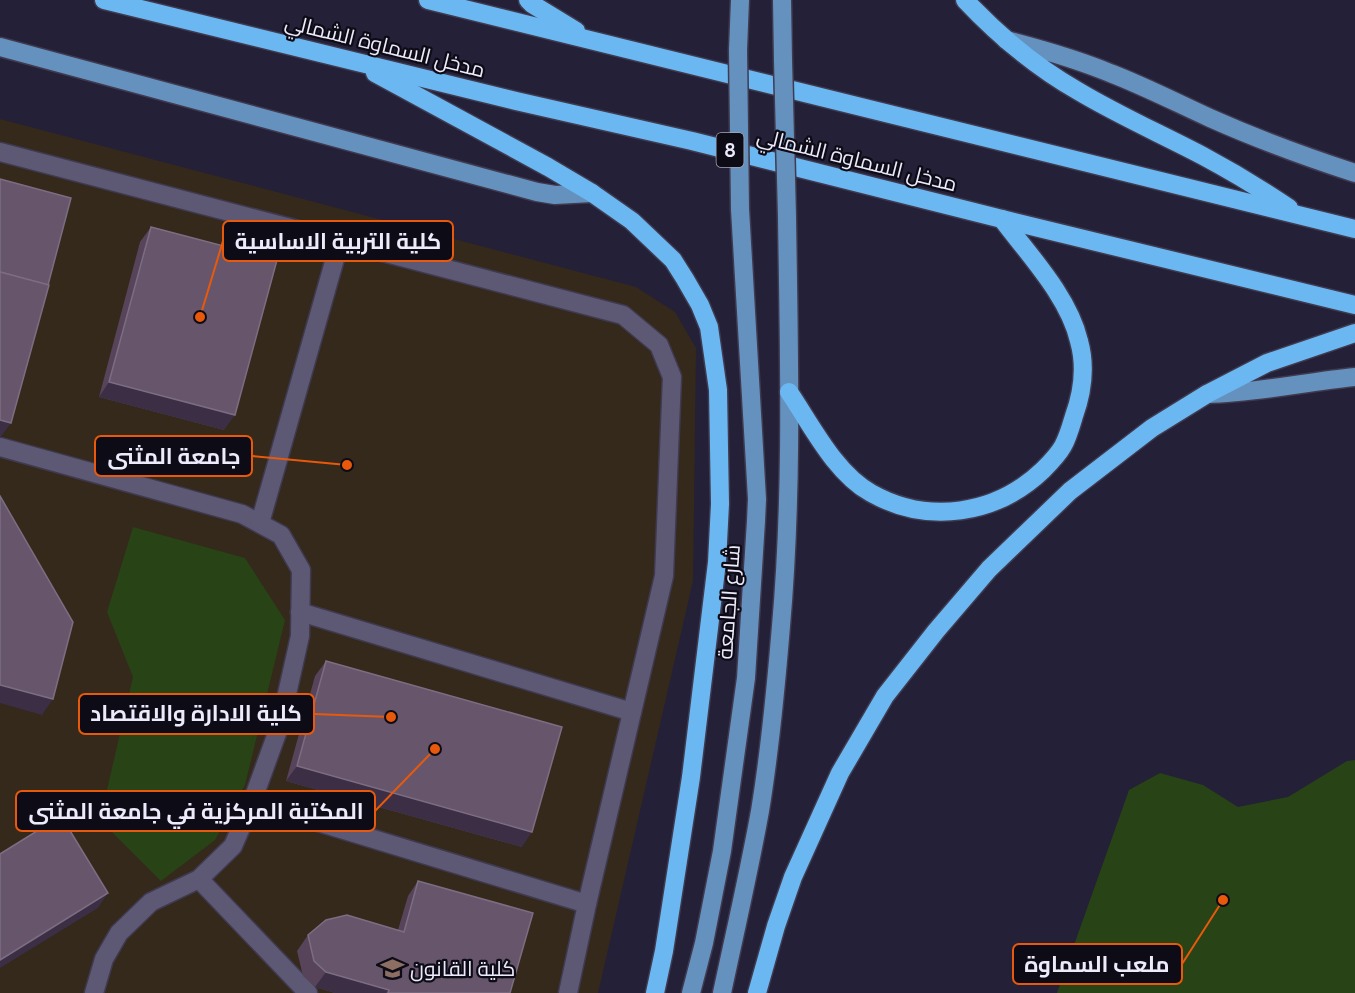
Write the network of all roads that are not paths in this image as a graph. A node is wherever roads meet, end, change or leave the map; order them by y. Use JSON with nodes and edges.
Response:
{"nodes":[{"id":1,"x":104,"y":0,"type":"edge"},
{"id":2,"x":428,"y":0,"type":"edge"},
{"id":3,"x":528,"y":0,"type":"edge"},
{"id":4,"x":740,"y":0,"type":"edge"},
{"id":5,"x":782,"y":0,"type":"edge"},
{"id":6,"x":965,"y":0,"type":"edge"},
{"id":7,"x":591,"y":39,"type":"junction"},
{"id":8,"x":1006,"y":40,"type":"junction"},
{"id":9,"x":0,"y":47,"type":"edge"},
{"id":10,"x":353,"y":61,"type":"junction"},
{"id":11,"x":0,"y":152,"type":"edge"},
{"id":12,"x":1355,"y":173,"type":"edge"},
{"id":13,"x":592,"y":193,"type":"junction"},
{"id":14,"x":1300,"y":215,"type":"junction"},
{"id":15,"x":1002,"y":219,"type":"junction"},
{"id":16,"x":1355,"y":229,"type":"edge"},
{"id":17,"x":340,"y":241,"type":"junction"},
{"id":18,"x":1355,"y":305,"type":"edge"},
{"id":19,"x":1355,"y":333,"type":"edge"},
{"id":20,"x":1355,"y":377,"type":"edge"},
{"id":21,"x":789,"y":392,"type":"junction"},
{"id":22,"x":1207,"y":394,"type":"junction"},
{"id":23,"x":0,"y":447,"type":"edge"},
{"id":24,"x":260,"y":523,"type":"junction"},
{"id":25,"x":300,"y":612,"type":"junction"},
{"id":26,"x":632,"y":712,"type":"junction"},
{"id":27,"x":252,"y":802,"type":"junction"},
{"id":28,"x":199,"y":879,"type":"junction"},
{"id":29,"x":587,"y":904,"type":"junction"},
{"id":30,"x":94,"y":993,"type":"edge"},
{"id":31,"x":308,"y":993,"type":"edge"},
{"id":32,"x":568,"y":993,"type":"edge"},
{"id":33,"x":655,"y":993,"type":"edge"},
{"id":34,"x":692,"y":993,"type":"edge"},
{"id":35,"x":722,"y":993,"type":"edge"},
{"id":36,"x":758,"y":993,"type":"edge"}],
"edges":[{"from":1,"to":10,"type":"highway","name":"مدخل السماوة الشمالي","number":"8"},
{"from":2,"to":7,"type":"highway"},
{"from":3,"to":7,"type":"highway"},
{"from":4,"to":34,"type":"main road","name":"شارع الجامعة","bridge":true},
{"from":5,"to":21,"type":"main road","bridge":true},
{"from":6,"to":8,"type":"highway"},
{"from":7,"to":14,"type":"highway"},
{"from":8,"to":12,"type":"main road"},
{"from":8,"to":14,"type":"highway"},
{"from":9,"to":13,"type":"main road"},
{"from":10,"to":13,"type":"highway"},
{"from":10,"to":15,"type":"highway","name":"مدخل السماوة الشمالي","number":"8"},
{"from":11,"to":17,"type":"lane"},
{"from":13,"to":33,"type":"highway"},
{"from":14,"to":16,"type":"highway"},
{"from":15,"to":18,"type":"highway","name":"مدخل السماوة الشمالي","number":"8"},
{"from":15,"to":21,"type":"highway"},
{"from":17,"to":24,"type":"lane"},
{"from":17,"to":26,"type":"lane"},
{"from":19,"to":22,"type":"highway"},
{"from":20,"to":22,"type":"main road"},
{"from":21,"to":35,"type":"main road"},
{"from":22,"to":36,"type":"highway"},
{"from":23,"to":24,"type":"lane"},
{"from":24,"to":25,"type":"lane"},
{"from":25,"to":26,"type":"lane"},
{"from":25,"to":27,"type":"lane"},
{"from":26,"to":29,"type":"lane"},
{"from":27,"to":28,"type":"lane"},
{"from":27,"to":29,"type":"lane"},
{"from":28,"to":30,"type":"lane"},
{"from":28,"to":31,"type":"lane"},
{"from":29,"to":32,"type":"lane"}]}
